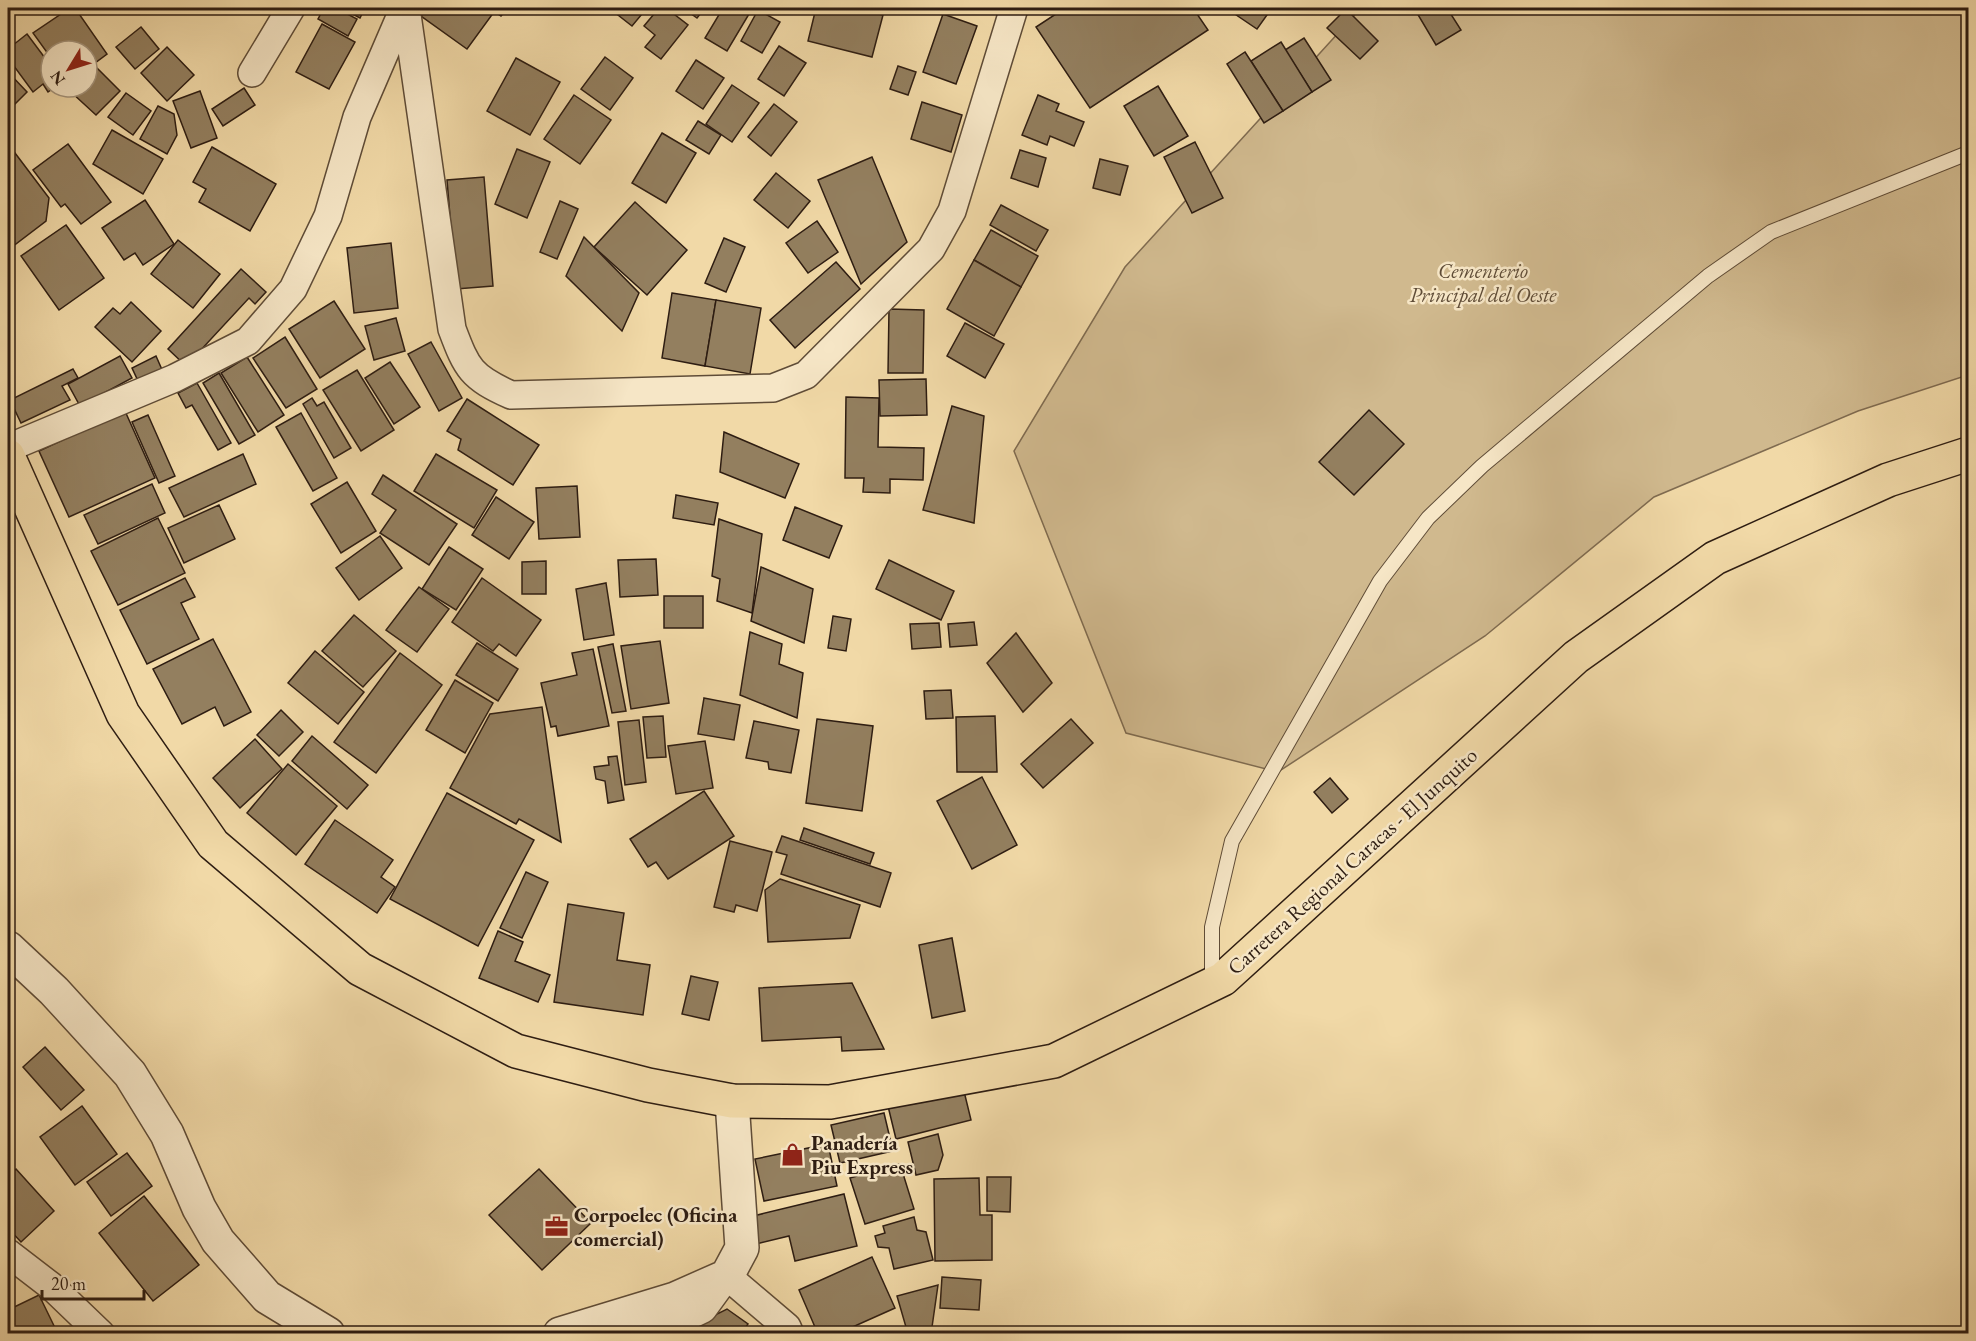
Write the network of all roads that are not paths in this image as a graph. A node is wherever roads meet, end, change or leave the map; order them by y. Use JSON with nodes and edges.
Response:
{"nodes":[{"id":1,"x":291,"y":8,"type":"edge"},
{"id":2,"x":405,"y":8,"type":"edge"},
{"id":3,"x":1014,"y":8,"type":"edge"},
{"id":4,"x":252,"y":73,"type":"dead end"},
{"id":5,"x":1968,"y":153,"type":"edge"},
{"id":6,"x":8,"y":448,"type":"edge"},
{"id":7,"x":1968,"y":454,"type":"edge"},
{"id":8,"x":8,"y":456,"type":"edge"},
{"id":9,"x":8,"y":948,"type":"edge"},
{"id":10,"x":1212,"y":984,"type":"junction"},
{"id":11,"x":732,"y":1101,"type":"junction"},
{"id":12,"x":8,"y":1253,"type":"edge"},
{"id":13,"x":727,"y":1276,"type":"junction"},
{"id":14,"x":101,"y":1334,"type":"edge"},
{"id":15,"x":328,"y":1334,"type":"edge"},
{"id":16,"x":560,"y":1334,"type":"edge"},
{"id":17,"x":651,"y":1334,"type":"edge"},
{"id":18,"x":790,"y":1334,"type":"edge"}],
"edges":[{"from":1,"to":4,"type":"street"},
{"from":2,"to":3,"type":"street"},
{"from":2,"to":6,"type":"street"},
{"from":5,"to":10,"type":"lane"},
{"from":7,"to":10,"type":"main road","name":"Carretera Regional Caracas - El Junquito"},
{"from":8,"to":11,"type":"main road","name":"Carretera Regional Caracas - El Junquito"},
{"from":9,"to":15,"type":"street"},
{"from":10,"to":11,"type":"main road","name":"Carretera Regional Caracas - El Junquito"},
{"from":11,"to":13,"type":"street"},
{"from":12,"to":14,"type":"street"},
{"from":13,"to":16,"type":"street"},
{"from":13,"to":17,"type":"street"},
{"from":13,"to":18,"type":"street"}]}
